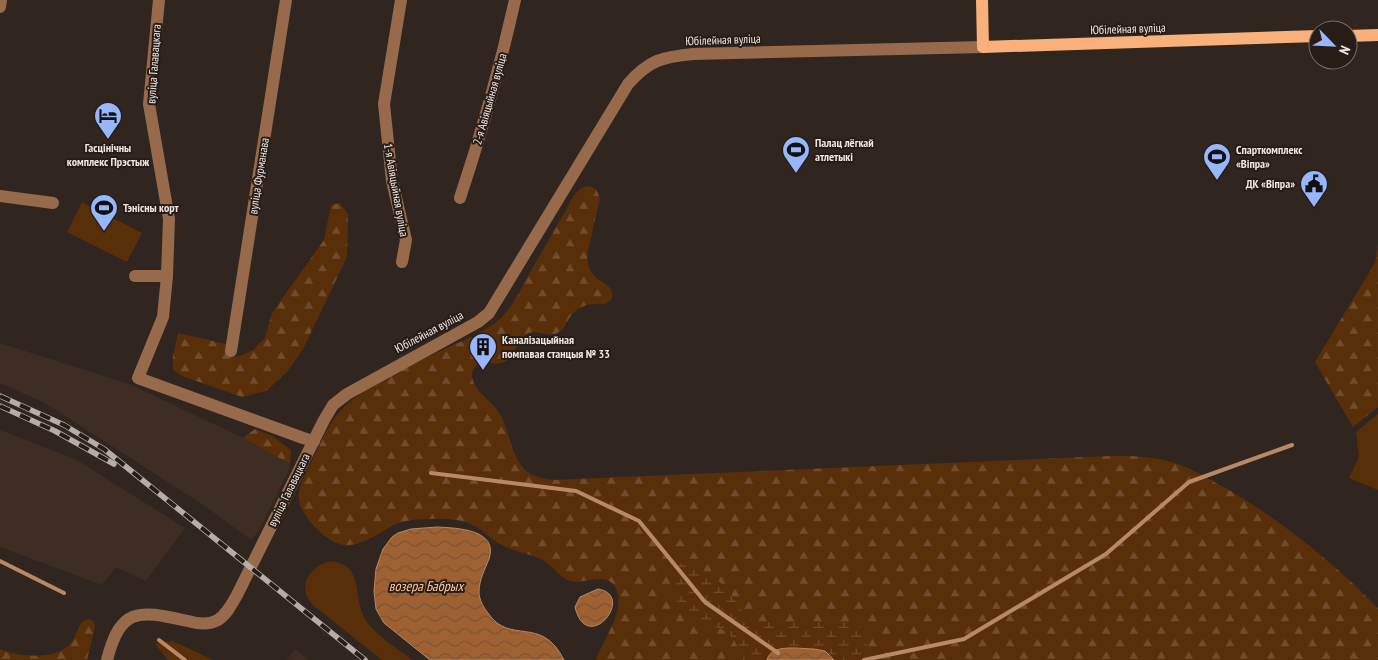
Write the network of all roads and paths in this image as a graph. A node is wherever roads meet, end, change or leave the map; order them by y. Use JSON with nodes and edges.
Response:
{"nodes":[{"id":1,"x":1,"y":0,"type":"edge"},
{"id":2,"x":159,"y":0,"type":"edge"},
{"id":3,"x":286,"y":0,"type":"edge"},
{"id":4,"x":400,"y":0,"type":"edge"},
{"id":5,"x":515,"y":0,"type":"edge"},
{"id":6,"x":982,"y":0,"type":"edge"},
{"id":7,"x":0,"y":7,"type":"edge"},
{"id":8,"x":1378,"y":35,"type":"edge"},
{"id":9,"x":1308,"y":36,"type":"edge"},
{"id":10,"x":1358,"y":36,"type":"edge"},
{"id":11,"x":983,"y":47,"type":"junction"},
{"id":12,"x":0,"y":196,"type":"edge"},
{"id":13,"x":460,"y":198,"type":"dead end"},
{"id":14,"x":53,"y":203,"type":"dead end"},
{"id":15,"x":402,"y":262,"type":"dead end"},
{"id":16,"x":135,"y":276,"type":"dead end"},
{"id":17,"x":167,"y":276,"type":"junction"},
{"id":18,"x":231,"y":351,"type":"dead end"},
{"id":19,"x":314,"y":441,"type":"junction"},
{"id":20,"x":108,"y":660,"type":"edge"}],
"edges":[{"from":1,"to":7,"type":"street"},
{"from":2,"to":17,"type":"street","name":"вуліца Галавацкага"},
{"from":3,"to":18,"type":"street","name":"вуліца Фурманава"},
{"from":4,"to":15,"type":"street","name":"1-я Авіяцыйная вуліца"},
{"from":5,"to":13,"type":"street","name":"2-я Авіяцыйная вуліца"},
{"from":6,"to":11,"type":"main road"},
{"from":8,"to":10,"type":"main road"},
{"from":9,"to":11,"type":"main road","name":"Юбілейная вуліца"},
{"from":11,"to":19,"type":"street","name":"Юбілейная вуліца"},
{"from":12,"to":14,"type":"street"},
{"from":16,"to":17,"type":"street"},
{"from":17,"to":19,"type":"street","name":"вуліца Галавацкага"},
{"from":19,"to":20,"type":"street","name":"вуліца Галавацкага"}]}
